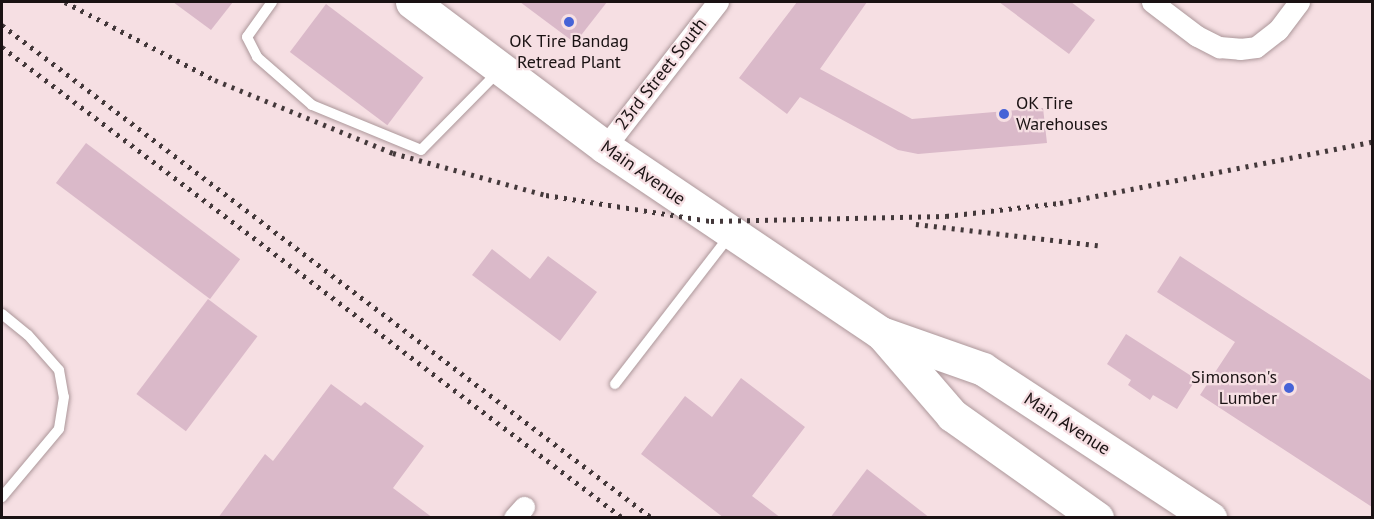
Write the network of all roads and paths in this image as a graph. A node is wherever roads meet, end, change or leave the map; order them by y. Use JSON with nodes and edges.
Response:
{"nodes":[{"id":1,"x":272,"y":2,"type":"edge"},
{"id":2,"x":412,"y":2,"type":"edge"},
{"id":3,"x":718,"y":2,"type":"edge"},
{"id":4,"x":1152,"y":2,"type":"edge"},
{"id":5,"x":1299,"y":2,"type":"edge"},
{"id":6,"x":501,"y":68,"type":"junction"},
{"id":7,"x":605,"y":147,"type":"junction"},
{"id":8,"x":730,"y":235,"type":"junction"},
{"id":9,"x":2,"y":314,"type":"edge"},
{"id":10,"x":881,"y":333,"type":"junction"},
{"id":11,"x":615,"y":384,"type":"dead end"},
{"id":12,"x":2,"y":497,"type":"edge"},
{"id":13,"x":1097,"y":518,"type":"edge"},
{"id":14,"x":1210,"y":518,"type":"edge"}],
"edges":[{"from":1,"to":6,"type":"lane"},
{"from":2,"to":6,"type":"main road","name":"Main Avenue"},
{"from":3,"to":7,"type":"street","name":"23rd Street South"},
{"from":4,"to":5,"type":"street"},
{"from":6,"to":7,"type":"main road","name":"Main Avenue"},
{"from":7,"to":8,"type":"main road","name":"Main Avenue"},
{"from":8,"to":10,"type":"main road","name":"Main Avenue"},
{"from":8,"to":11,"type":"lane"},
{"from":9,"to":12,"type":"lane"},
{"from":10,"to":13,"type":"main road","name":"Main Avenue"},
{"from":10,"to":14,"type":"main road","name":"Main Avenue"}]}
